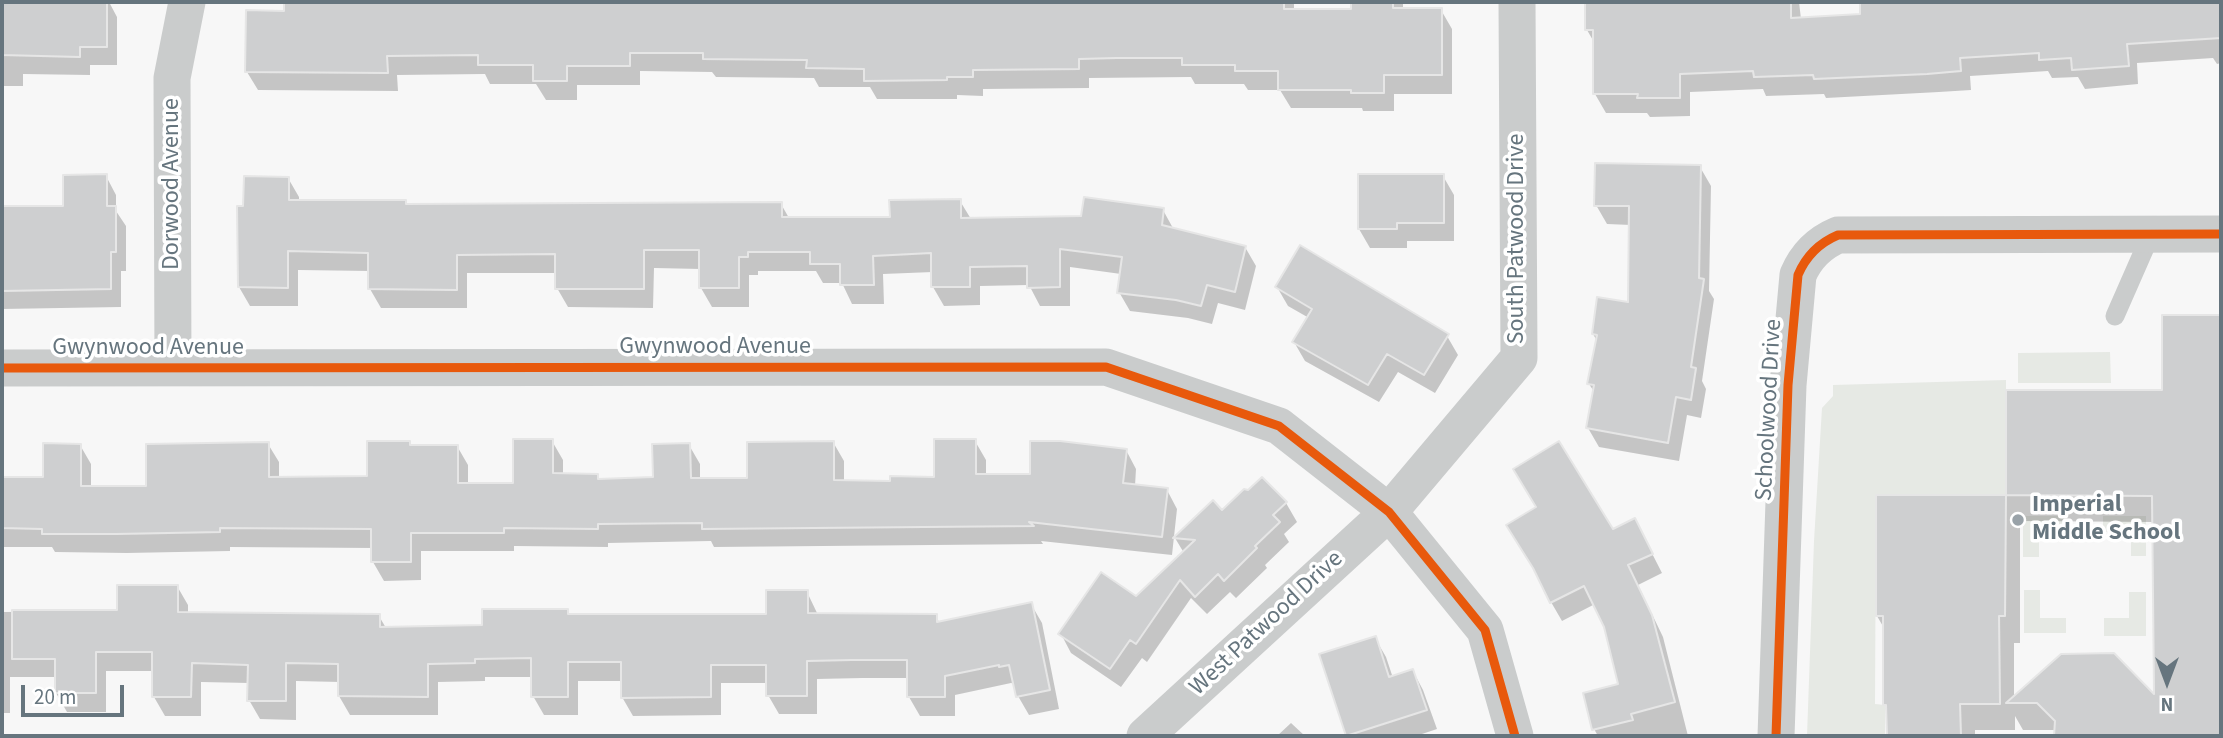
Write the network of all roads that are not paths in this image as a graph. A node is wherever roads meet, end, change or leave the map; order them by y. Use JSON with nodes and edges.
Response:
{"nodes":[{"id":1,"x":187,"y":2,"type":"edge"},
{"id":2,"x":1517,"y":2,"type":"edge"},
{"id":3,"x":2151,"y":234,"type":"junction"},
{"id":4,"x":2221,"y":234,"type":"edge"},
{"id":5,"x":2115,"y":316,"type":"dead end"},
{"id":6,"x":2,"y":368,"type":"edge"},
{"id":7,"x":173,"y":368,"type":"junction"},
{"id":8,"x":1389,"y":512,"type":"junction"},
{"id":9,"x":1145,"y":736,"type":"edge"},
{"id":10,"x":1515,"y":736,"type":"edge"},
{"id":11,"x":1776,"y":736,"type":"edge"}],
"edges":[{"from":1,"to":7,"type":"street","name":"Dorwood Avenue"},
{"from":2,"to":8,"type":"street","name":"South Patwood Drive"},
{"from":3,"to":4,"type":"street","name":"Schoolwood Drive"},
{"from":3,"to":5,"type":"lane"},
{"from":3,"to":11,"type":"street","name":"Schoolwood Drive"},
{"from":6,"to":7,"type":"street","name":"Gwynwood Avenue"},
{"from":7,"to":8,"type":"street","name":"Gwynwood Avenue"},
{"from":8,"to":9,"type":"street","name":"West Patwood Drive"},
{"from":8,"to":10,"type":"street","name":"Gwynwood Avenue"}]}
